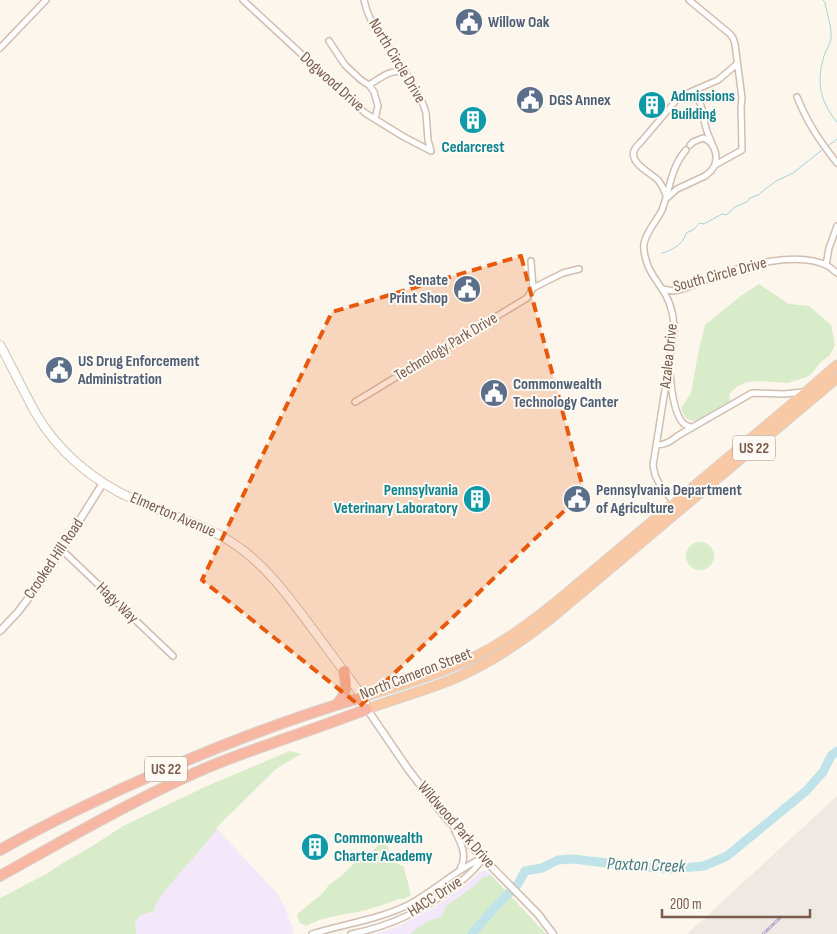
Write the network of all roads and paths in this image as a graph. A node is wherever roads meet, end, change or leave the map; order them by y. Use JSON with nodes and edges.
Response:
{"nodes":[{"id":1,"x":46,"y":0,"type":"edge"},
{"id":2,"x":242,"y":0,"type":"edge"},
{"id":3,"x":364,"y":0,"type":"edge"},
{"id":4,"x":689,"y":0,"type":"edge"},
{"id":5,"x":329,"y":41,"type":"dead end"},
{"id":6,"x":0,"y":48,"type":"edge"},
{"id":7,"x":737,"y":64,"type":"junction"},
{"id":8,"x":405,"y":71,"type":"junction"},
{"id":9,"x":369,"y":85,"type":"junction"},
{"id":10,"x":686,"y":93,"type":"junction"},
{"id":11,"x":797,"y":97,"type":"dead end"},
{"id":12,"x":375,"y":119,"type":"junction"},
{"id":13,"x":712,"y":144,"type":"junction"},
{"id":14,"x":431,"y":152,"type":"joint"},
{"id":15,"x":837,"y":163,"type":"edge"},
{"id":16,"x":715,"y":164,"type":"junction"},
{"id":17,"x":666,"y":198,"type":"junction"},
{"id":18,"x":837,"y":226,"type":"edge"},
{"id":19,"x":531,"y":261,"type":"dead end"},
{"id":20,"x":826,"y":266,"type":"junction"},
{"id":21,"x":579,"y":269,"type":"dead end"},
{"id":22,"x":837,"y":273,"type":"edge"},
{"id":23,"x":533,"y":288,"type":"junction"},
{"id":24,"x":663,"y":289,"type":"junction"},
{"id":25,"x":0,"y":345,"type":"edge"},
{"id":26,"x":669,"y":365,"type":"junction"},
{"id":27,"x":837,"y":365,"type":"edge"},
{"id":28,"x":837,"y":378,"type":"edge"},
{"id":29,"x":812,"y":388,"type":"junction"},
{"id":30,"x":355,"y":402,"type":"dead end"},
{"id":31,"x":691,"y":427,"type":"junction"},
{"id":32,"x":656,"y":445,"type":"junction"},
{"id":33,"x":103,"y":483,"type":"junction"},
{"id":34,"x":678,"y":508,"type":"junction"},
{"id":35,"x":61,"y":549,"type":"junction"},
{"id":36,"x":0,"y":631,"type":"edge"},
{"id":37,"x":173,"y":656,"type":"dead end"},
{"id":38,"x":344,"y":671,"type":"junction"},
{"id":39,"x":363,"y":697,"type":"junction"},
{"id":40,"x":336,"y":705,"type":"junction"},
{"id":41,"x":367,"y":709,"type":"junction"},
{"id":42,"x":453,"y":826,"type":"junction"},
{"id":43,"x":1,"y":850,"type":"edge"},
{"id":44,"x":483,"y":858,"type":"junction"},
{"id":45,"x":458,"y":872,"type":"junction"},
{"id":46,"x":0,"y":876,"type":"edge"},
{"id":47,"x":312,"y":934,"type":"edge"},
{"id":48,"x":352,"y":934,"type":"edge"},
{"id":49,"x":553,"y":934,"type":"edge"}],
"edges":[{"from":1,"to":6,"type":"street"},
{"from":2,"to":12,"type":"street","name":"Dogwood Drive"},
{"from":3,"to":8,"type":"street","name":"North Circle Drive"},
{"from":4,"to":7,"type":"street"},
{"from":5,"to":9,"type":"street"},
{"from":7,"to":10,"type":"street"},
{"from":7,"to":16,"type":"street"},
{"from":8,"to":9,"type":"street"},
{"from":8,"to":14,"type":"street","name":"North Circle Drive"},
{"from":9,"to":12,"type":"street"},
{"from":10,"to":13,"type":"street"},
{"from":10,"to":17,"type":"street"},
{"from":11,"to":15,"type":"street"},
{"from":12,"to":14,"type":"street","name":"Dogwood Drive"},
{"from":13,"to":16,"type":"street"},
{"from":13,"to":17,"type":"street","name":"Azalea Drive"},
{"from":16,"to":17,"type":"street"},
{"from":17,"to":24,"type":"street","name":"Azalea Drive"},
{"from":18,"to":20,"type":"street"},
{"from":19,"to":23,"type":"street"},
{"from":20,"to":22,"type":"street","name":"South Circle Drive"},
{"from":20,"to":24,"type":"street","name":"South Circle Drive"},
{"from":21,"to":23,"type":"street","name":"Technology Park Drive"},
{"from":23,"to":30,"type":"street","name":"Technology Park Drive"},
{"from":24,"to":26,"type":"street","name":"Azalea Drive"},
{"from":25,"to":33,"type":"main road","name":"Elmerton Avenue"},
{"from":26,"to":31,"type":"street"},
{"from":26,"to":32,"type":"street","name":"Azalea Drive"},
{"from":27,"to":29,"type":"highway","name":"North Cameron Street","number":"US 22"},
{"from":28,"to":34,"type":"highway","name":"North Cameron Street","number":"US 22"},
{"from":29,"to":31,"type":"street"},
{"from":29,"to":34,"type":"highway","name":"North Cameron Street","number":"US 22"},
{"from":31,"to":32,"type":"street"},
{"from":32,"to":34,"type":"street","name":"Azalea Drive"},
{"from":33,"to":35,"type":"street","name":"Crooked Hill Road"},
{"from":33,"to":38,"type":"main road","name":"Elmerton Avenue"},
{"from":34,"to":39,"type":"highway","name":"North Cameron Street","number":"US 22"},
{"from":34,"to":41,"type":"highway","name":"North Cameron Street","number":"US 22"},
{"from":35,"to":36,"type":"street","name":"Crooked Hill Road"},
{"from":35,"to":37,"type":"street","name":"Hagy Way"},
{"from":38,"to":39,"type":"main road","name":"Elmerton Avenue"},
{"from":38,"to":40,"type":"highway"},
{"from":39,"to":40,"type":"highway","name":"North Cameron Street","number":"US 22"},
{"from":39,"to":41,"type":"main road","name":"Elmerton Avenue"},
{"from":40,"to":43,"type":"highway","name":"North Cameron Street","number":"US 22"},
{"from":41,"to":42,"type":"street","name":"Wildwood Park Drive"},
{"from":41,"to":46,"type":"highway","name":"North Cameron Street","number":"US 22"},
{"from":42,"to":44,"type":"street","name":"Wildwood Park Drive"},
{"from":42,"to":45,"type":"street","name":"HACC Drive"},
{"from":44,"to":45,"type":"street","name":"HACC Drive"},
{"from":44,"to":48,"type":"street","name":"HACC Drive"},
{"from":44,"to":49,"type":"street","name":"Wildwood Park Drive"},
{"from":45,"to":47,"type":"street","name":"HACC Drive"}]}
